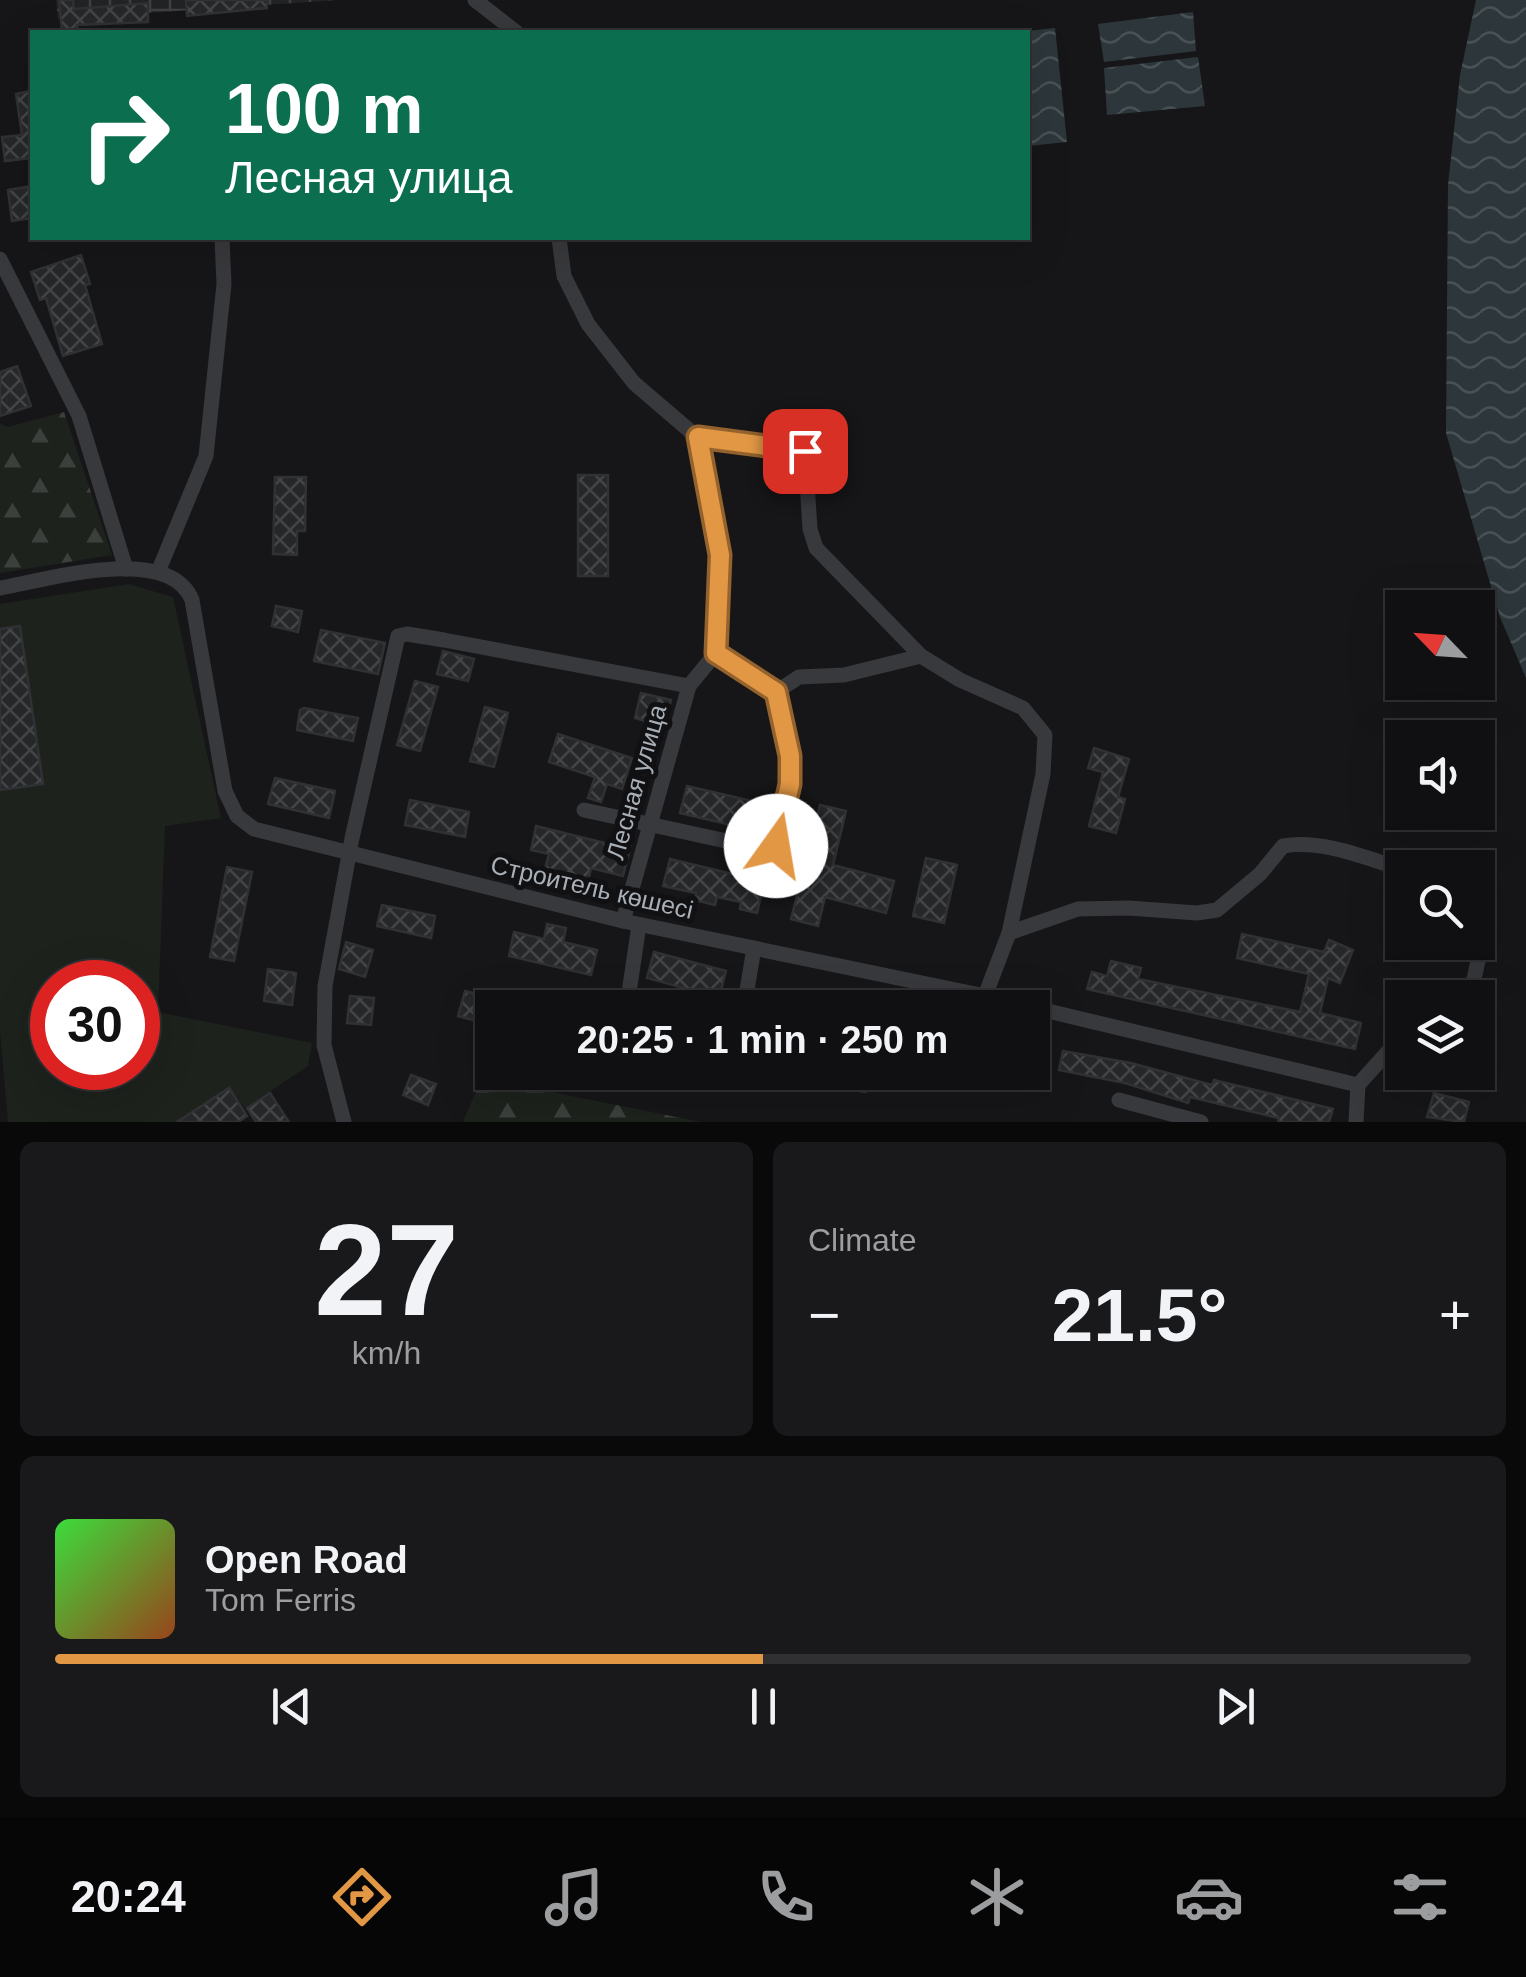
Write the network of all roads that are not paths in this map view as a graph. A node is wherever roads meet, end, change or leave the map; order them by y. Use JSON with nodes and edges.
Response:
{"nodes":[{"id":1,"x":475,"y":0,"type":"edge"},
{"id":2,"x":513,"y":30,"type":"edge"},
{"id":3,"x":222,"y":240,"type":"edge"},
{"id":4,"x":559,"y":240,"type":"edge"},
{"id":5,"x":0,"y":259,"type":"edge"},
{"id":6,"x":698,"y":437,"type":"junction"},
{"id":7,"x":126,"y":569,"type":"junction"},
{"id":8,"x":158,"y":572,"type":"junction"},
{"id":9,"x":0,"y":588,"type":"edge"},
{"id":10,"x":716,"y":653,"type":"junction"},
{"id":11,"x":920,"y":656,"type":"junction"},
{"id":12,"x":689,"y":686,"type":"junction"},
{"id":13,"x":776,"y":692,"type":"junction"},
{"id":14,"x":584,"y":810,"type":"dead end"},
{"id":15,"x":649,"y":826,"type":"junction"},
{"id":16,"x":349,"y":855,"type":"junction"},
{"id":17,"x":1385,"y":864,"type":"edge"},
{"id":18,"x":631,"y":923,"type":"junction"},
{"id":19,"x":1009,"y":933,"type":"junction"},
{"id":20,"x":754,"y":948,"type":"junction"},
{"id":21,"x":628,"y":990,"type":"edge"},
{"id":22,"x":747,"y":990,"type":"edge"},
{"id":23,"x":956,"y":990,"type":"edge"},
{"id":24,"x":987,"y":990,"type":"edge"},
{"id":25,"x":1050,"y":1012,"type":"edge"},
{"id":26,"x":1385,"y":1055,"type":"edge"},
{"id":27,"x":1358,"y":1085,"type":"junction"},
{"id":28,"x":1119,"y":1100,"type":"dead end"},
{"id":29,"x":344,"y":1122,"type":"edge"},
{"id":30,"x":1202,"y":1122,"type":"edge"},
{"id":31,"x":1356,"y":1122,"type":"edge"}],
"edges":[{"from":1,"to":2,"type":"street"},
{"from":3,"to":8,"type":"street"},
{"from":4,"to":6,"type":"street"},
{"from":5,"to":7,"type":"street"},
{"from":6,"to":10,"type":"street"},
{"from":6,"to":11,"type":"street"},
{"from":7,"to":8,"type":"street"},
{"from":7,"to":9,"type":"street"},
{"from":8,"to":16,"type":"street","name":"Строитель көшесі"},
{"from":10,"to":12,"type":"street","name":"Лесная улица"},
{"from":10,"to":13,"type":"street"},
{"from":11,"to":13,"type":"street"},
{"from":11,"to":19,"type":"street"},
{"from":12,"to":15,"type":"street","name":"Лесная улица"},
{"from":12,"to":16,"type":"street"},
{"from":13,"to":15,"type":"street"},
{"from":14,"to":15,"type":"street"},
{"from":15,"to":18,"type":"street","name":"Лесная улица"},
{"from":16,"to":18,"type":"street","name":"Строитель көшесі"},
{"from":16,"to":29,"type":"street"},
{"from":17,"to":19,"type":"street"},
{"from":18,"to":20,"type":"street","name":"Строитель көшесі"},
{"from":18,"to":21,"type":"street","name":"Лесная улица"},
{"from":19,"to":24,"type":"street"},
{"from":20,"to":22,"type":"street"},
{"from":20,"to":23,"type":"street","name":"Строитель көшесі"},
{"from":25,"to":27,"type":"street","name":"Строитель көшесі"},
{"from":26,"to":27,"type":"street"},
{"from":27,"to":31,"type":"street"},
{"from":28,"to":30,"type":"street"}]}
